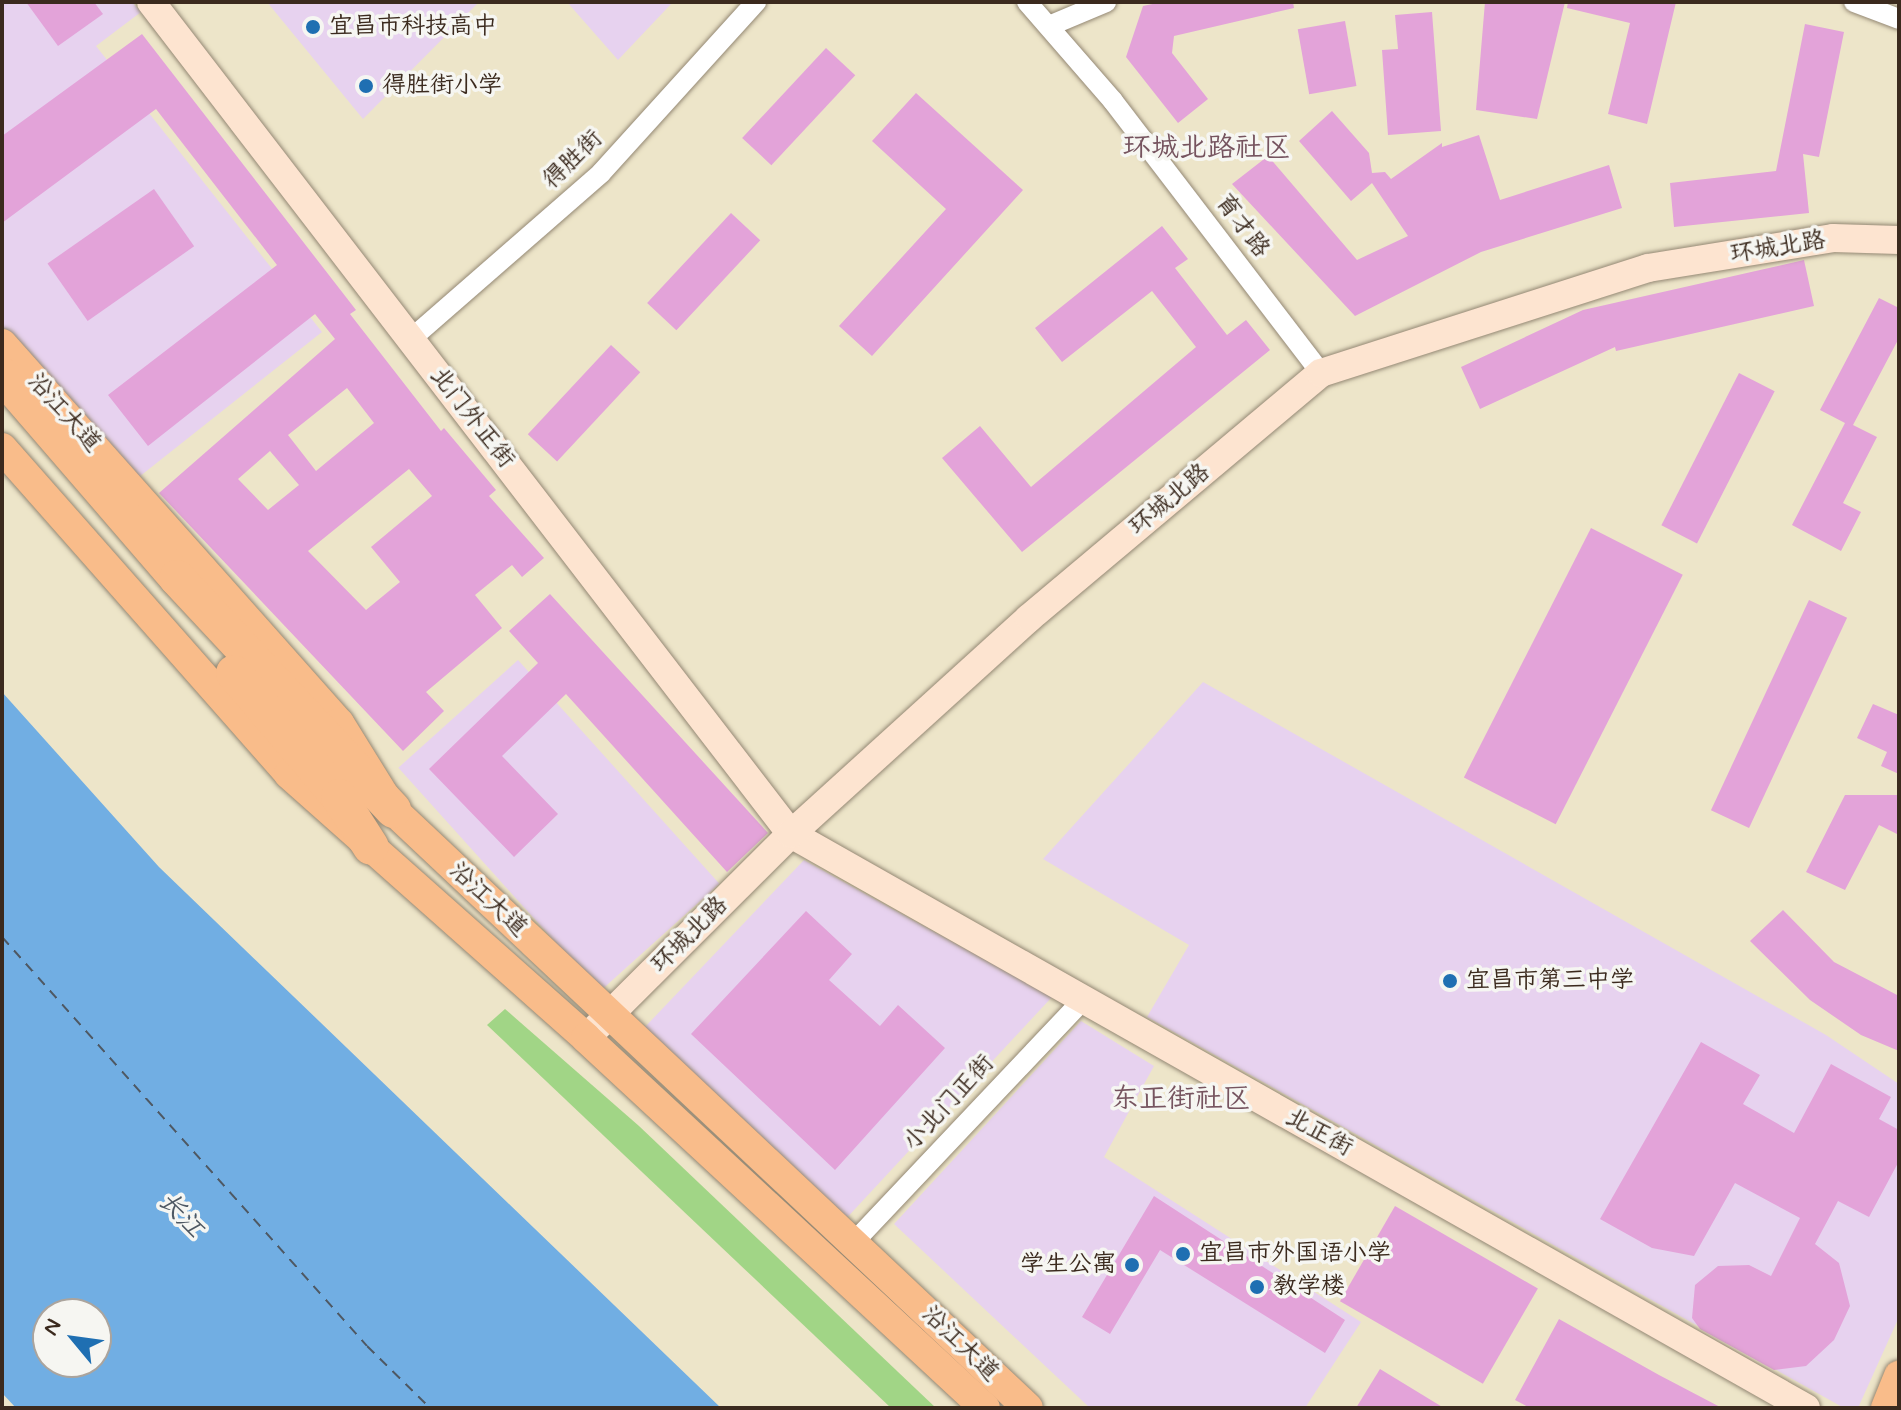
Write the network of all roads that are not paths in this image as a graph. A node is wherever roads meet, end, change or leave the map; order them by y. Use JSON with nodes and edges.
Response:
{"nodes":[{"id":1,"x":151,"y":2,"type":"edge"},
{"id":2,"x":756,"y":2,"type":"edge"},
{"id":3,"x":1027,"y":2,"type":"edge"},
{"id":4,"x":1106,"y":2,"type":"edge"},
{"id":5,"x":1854,"y":2,"type":"edge"},
{"id":6,"x":1899,"y":19,"type":"edge"},
{"id":7,"x":1049,"y":26,"type":"junction"},
{"id":8,"x":1899,"y":240,"type":"edge"},
{"id":9,"x":411,"y":339,"type":"junction"},
{"id":10,"x":2,"y":344,"type":"edge"},
{"id":11,"x":1321,"y":373,"type":"junction"},
{"id":12,"x":2,"y":375,"type":"edge"},
{"id":13,"x":2,"y":401,"type":"edge"},
{"id":14,"x":2,"y":448,"type":"edge"},
{"id":15,"x":393,"y":810,"type":"junction"},
{"id":16,"x":791,"y":834,"type":"junction"},
{"id":17,"x":371,"y":847,"type":"junction"},
{"id":18,"x":1083,"y":1000,"type":"junction"},
{"id":19,"x":609,"y":1014,"type":"junction"},
{"id":20,"x":586,"y":1038,"type":"junction"},
{"id":21,"x":854,"y":1242,"type":"junction"},
{"id":22,"x":1899,"y":1376,"type":"edge"},
{"id":23,"x":985,"y":1408,"type":"edge"},
{"id":24,"x":1028,"y":1408,"type":"edge"},
{"id":25,"x":1806,"y":1408,"type":"edge"},
{"id":26,"x":1886,"y":1408,"type":"edge"}],
"edges":[{"from":1,"to":9,"type":"street","name":"北门外正街"},
{"from":2,"to":9,"type":"street","name":"得胜街"},
{"from":3,"to":7,"type":"street","name":"育才路"},
{"from":4,"to":7,"type":"street"},
{"from":5,"to":6,"type":"street"},
{"from":7,"to":11,"type":"street","name":"育才路"},
{"from":8,"to":11,"type":"street","name":"环城北路"},
{"from":9,"to":16,"type":"street","name":"北门外正街"},
{"from":10,"to":15,"type":"main road","name":"沿江大道"},
{"from":11,"to":16,"type":"street","name":"环城北路"},
{"from":12,"to":15,"type":"highway"},
{"from":13,"to":17,"type":"highway"},
{"from":14,"to":17,"type":"main road","name":"沿江大道"},
{"from":15,"to":19,"type":"main road","name":"沿江大道"},
{"from":16,"to":18,"type":"street","name":"北正街"},
{"from":16,"to":19,"type":"street","name":"环城北路"},
{"from":17,"to":20,"type":"main road","name":"沿江大道"},
{"from":18,"to":21,"type":"street","name":"小北门正街"},
{"from":18,"to":25,"type":"street","name":"北正街"},
{"from":19,"to":20,"type":"street","name":"环城北路"},
{"from":19,"to":21,"type":"main road","name":"沿江大道"},
{"from":20,"to":23,"type":"main road","name":"沿江大道"},
{"from":21,"to":24,"type":"main road","name":"沿江大道"},
{"from":22,"to":26,"type":"main road"}]}
